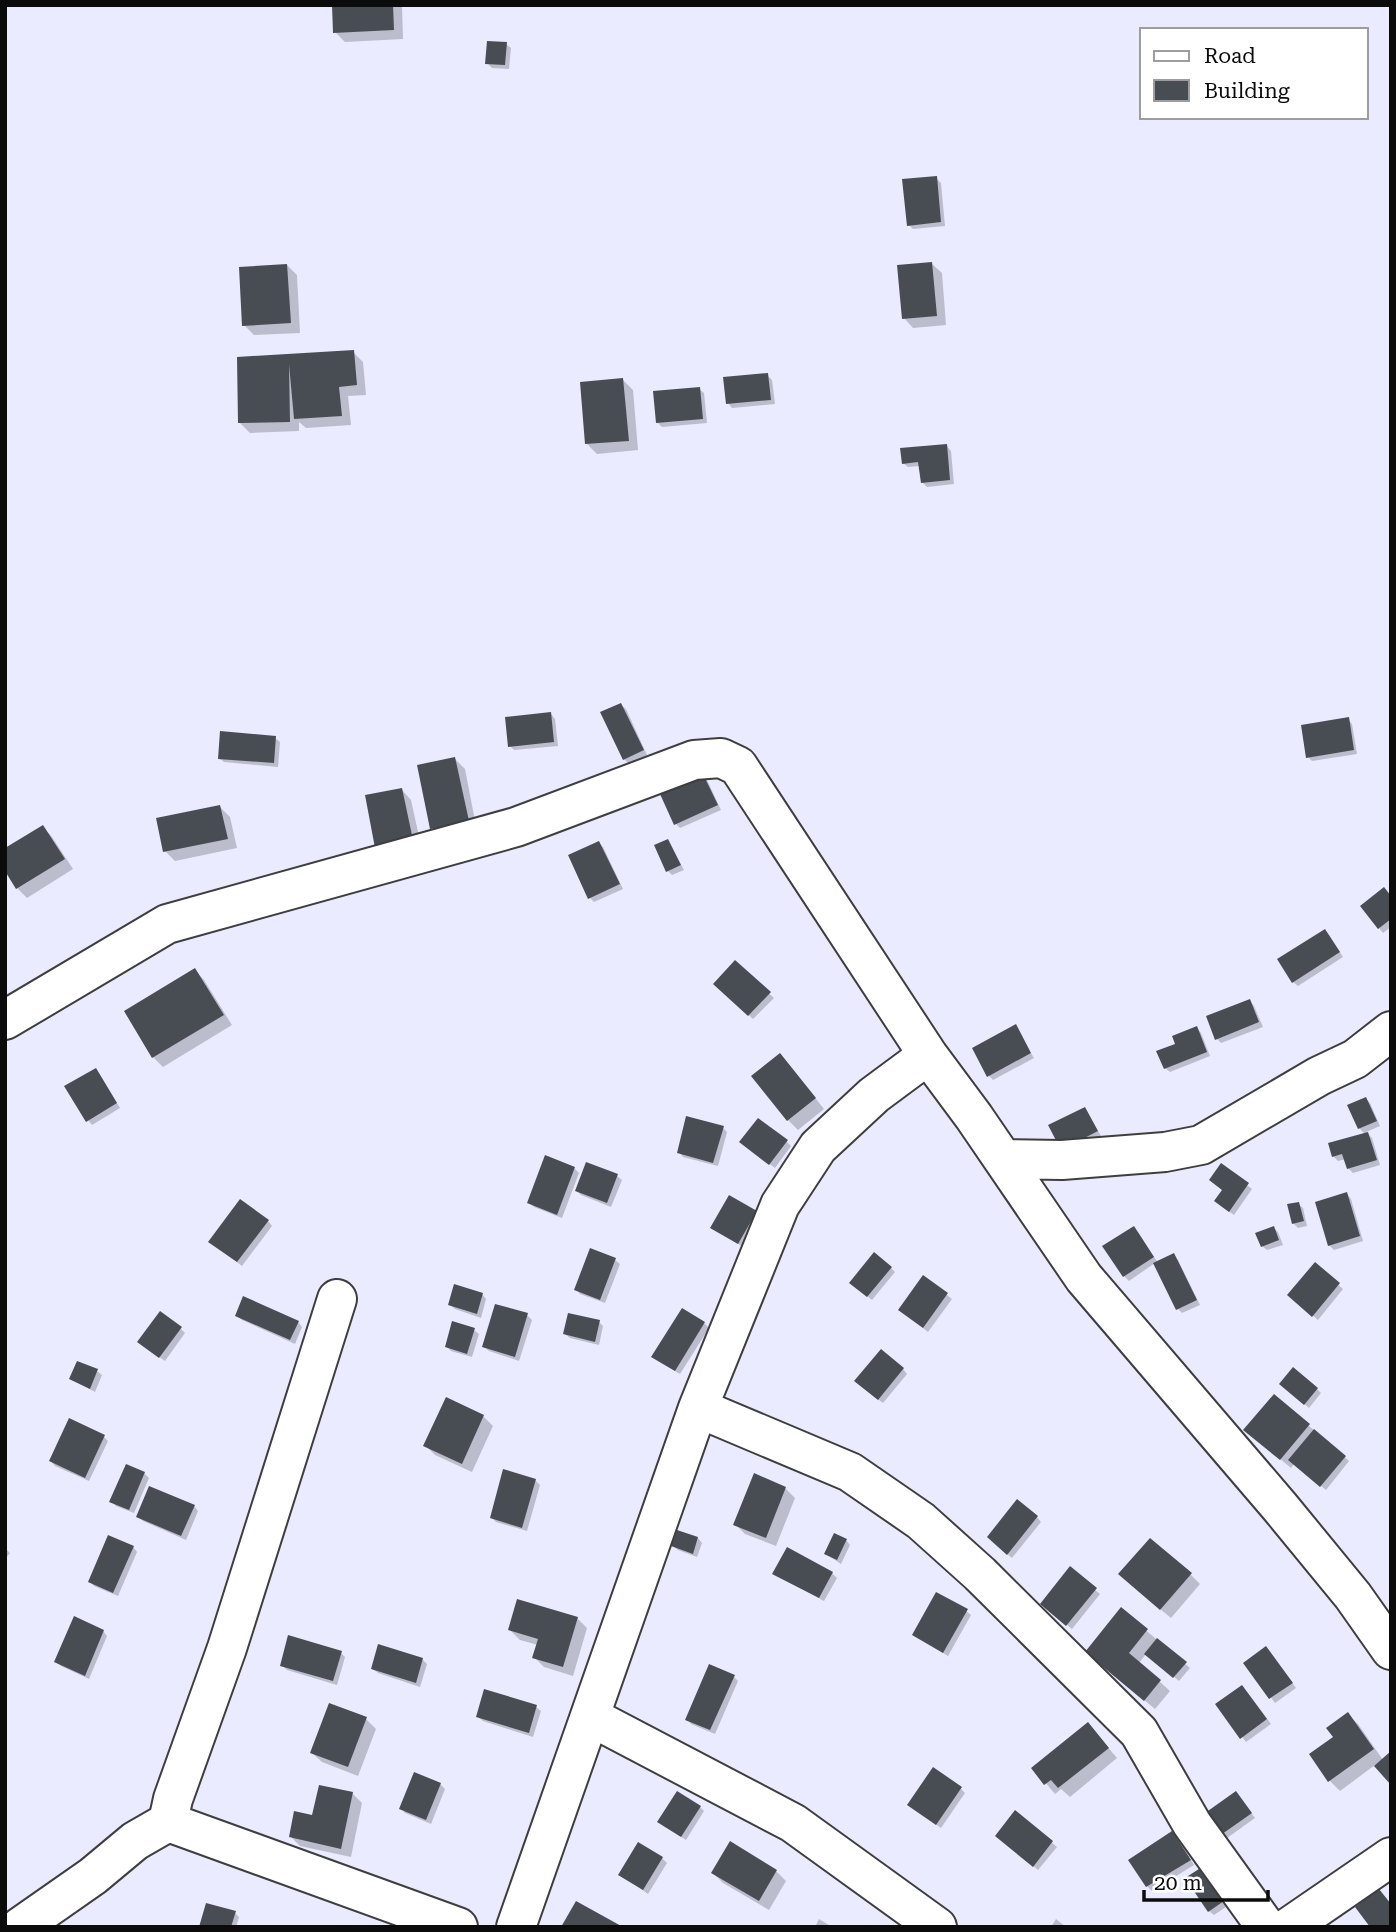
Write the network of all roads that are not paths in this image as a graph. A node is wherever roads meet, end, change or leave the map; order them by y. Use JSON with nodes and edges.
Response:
{"nodes":[{"id":1,"x":5,"y":1020,"type":"edge"},
{"id":2,"x":1391,"y":1031,"type":"edge"},
{"id":3,"x":928,"y":1055,"type":"junction"},
{"id":4,"x":1003,"y":1159,"type":"junction"},
{"id":5,"x":337,"y":1298,"type":"dead end"},
{"id":6,"x":698,"y":1408,"type":"junction"},
{"id":7,"x":1391,"y":1650,"type":"edge"},
{"id":8,"x":591,"y":1717,"type":"junction"},
{"id":9,"x":168,"y":1822,"type":"junction"},
{"id":10,"x":1391,"y":1857,"type":"edge"},
{"id":11,"x":20,"y":1927,"type":"edge"},
{"id":12,"x":458,"y":1927,"type":"edge"},
{"id":13,"x":516,"y":1927,"type":"edge"},
{"id":14,"x":937,"y":1927,"type":"edge"},
{"id":15,"x":1266,"y":1927,"type":"edge"},
{"id":16,"x":1289,"y":1927,"type":"edge"}],
"edges":[{"from":1,"to":3,"type":"street"},
{"from":2,"to":4,"type":"street"},
{"from":3,"to":4,"type":"street"},
{"from":3,"to":6,"type":"street"},
{"from":4,"to":7,"type":"street"},
{"from":5,"to":9,"type":"street"},
{"from":6,"to":8,"type":"street"},
{"from":6,"to":15,"type":"street"},
{"from":8,"to":13,"type":"street"},
{"from":8,"to":14,"type":"street"},
{"from":9,"to":11,"type":"street"},
{"from":9,"to":12,"type":"street"},
{"from":10,"to":16,"type":"street"}]}
